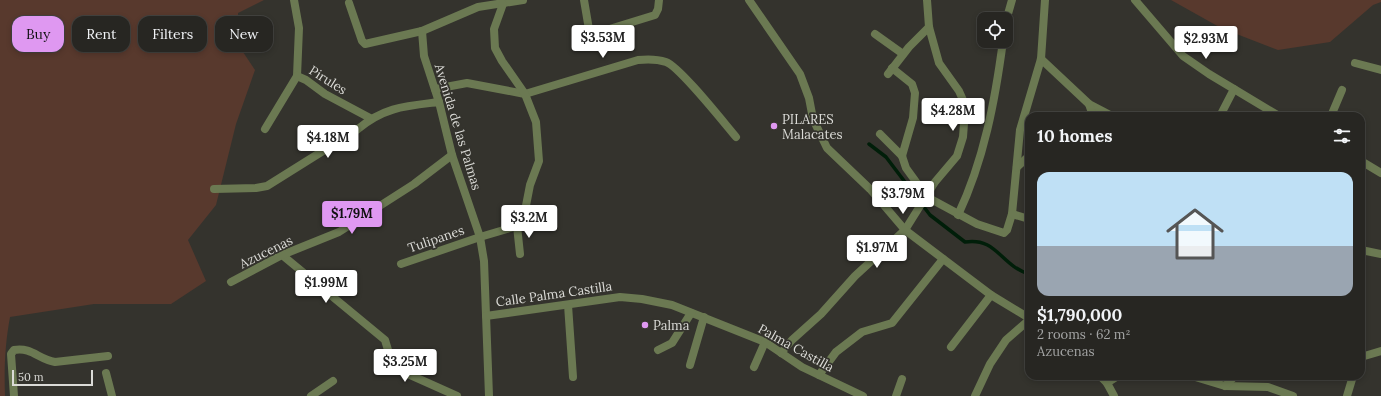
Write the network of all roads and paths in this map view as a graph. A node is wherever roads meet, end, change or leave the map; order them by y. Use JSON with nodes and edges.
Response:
{"nodes":[{"id":1,"x":294,"y":0,"type":"edge"},
{"id":2,"x":523,"y":0,"type":"edge"},
{"id":3,"x":584,"y":0,"type":"edge"},
{"id":4,"x":659,"y":0,"type":"edge"},
{"id":5,"x":749,"y":0,"type":"edge"},
{"id":6,"x":927,"y":0,"type":"edge"},
{"id":7,"x":1012,"y":0,"type":"edge"},
{"id":8,"x":1045,"y":0,"type":"edge"},
{"id":9,"x":1135,"y":0,"type":"edge"},
{"id":10,"x":349,"y":3,"type":"dead end"},
{"id":11,"x":503,"y":4,"type":"junction"},
{"id":12,"x":1009,"y":12,"type":"edge"},
{"id":13,"x":929,"y":27,"type":"junction"},
{"id":14,"x":422,"y":31,"type":"junction"},
{"id":15,"x":875,"y":34,"type":"dead end"},
{"id":16,"x":590,"y":35,"type":"junction"},
{"id":17,"x":592,"y":47,"type":"dead end"},
{"id":18,"x":1002,"y":48,"type":"edge"},
{"id":19,"x":903,"y":54,"type":"junction"},
{"id":20,"x":1041,"y":59,"type":"junction"},
{"id":21,"x":1355,"y":63,"type":"dead end"},
{"id":22,"x":1381,"y":70,"type":"edge"},
{"id":23,"x":297,"y":76,"type":"junction"},
{"id":24,"x":1234,"y":88,"type":"junction"},
{"id":25,"x":435,"y":89,"type":"junction"},
{"id":26,"x":1342,"y":90,"type":"dead end"},
{"id":27,"x":524,"y":94,"type":"junction"},
{"id":28,"x":439,"y":102,"type":"junction"},
{"id":29,"x":1089,"y":104,"type":"junction"},
{"id":30,"x":1025,"y":112,"type":"edge"},
{"id":31,"x":1092,"y":112,"type":"edge"},
{"id":32,"x":1104,"y":112,"type":"edge"},
{"id":33,"x":1222,"y":112,"type":"edge"},
{"id":34,"x":1273,"y":112,"type":"edge"},
{"id":35,"x":1333,"y":112,"type":"edge"},
{"id":36,"x":1025,"y":113,"type":"edge"},
{"id":37,"x":370,"y":118,"type":"junction"},
{"id":38,"x":265,"y":129,"type":"dead end"},
{"id":39,"x":880,"y":134,"type":"dead end"},
{"id":40,"x":736,"y":137,"type":"dead end"},
{"id":41,"x":452,"y":155,"type":"junction"},
{"id":42,"x":902,"y":156,"type":"junction"},
{"id":43,"x":1025,"y":160,"type":"edge"},
{"id":44,"x":1365,"y":163,"type":"edge"},
{"id":45,"x":1017,"y":167,"type":"junction"},
{"id":46,"x":1381,"y":173,"type":"edge"},
{"id":47,"x":214,"y":189,"type":"dead end"},
{"id":48,"x":927,"y":198,"type":"junction"},
{"id":49,"x":1012,"y":214,"type":"junction"},
{"id":50,"x":958,"y":215,"type":"junction"},
{"id":51,"x":1025,"y":218,"type":"edge"},
{"id":52,"x":517,"y":226,"type":"junction"},
{"id":53,"x":905,"y":230,"type":"junction"},
{"id":54,"x":480,"y":237,"type":"junction"},
{"id":55,"x":1365,"y":251,"type":"edge"},
{"id":56,"x":520,"y":254,"type":"dead end"},
{"id":57,"x":1381,"y":254,"type":"edge"},
{"id":58,"x":282,"y":255,"type":"junction"},
{"id":59,"x":943,"y":259,"type":"junction"},
{"id":60,"x":401,"y":264,"type":"dead end"},
{"id":61,"x":231,"y":282,"type":"dead end"},
{"id":62,"x":991,"y":295,"type":"junction"},
{"id":63,"x":568,"y":305,"type":"junction"},
{"id":64,"x":672,"y":305,"type":"joint"},
{"id":65,"x":691,"y":313,"type":"junction"},
{"id":66,"x":486,"y":316,"type":"junction"},
{"id":67,"x":1025,"y":316,"type":"edge"},
{"id":68,"x":704,"y":317,"type":"junction"},
{"id":69,"x":1025,"y":323,"type":"edge"},
{"id":70,"x":765,"y":342,"type":"junction"},
{"id":71,"x":951,"y":347,"type":"dead end"},
{"id":72,"x":658,"y":350,"type":"dead end"},
{"id":73,"x":1381,"y":351,"type":"edge"},
{"id":74,"x":781,"y":353,"type":"junction"},
{"id":75,"x":108,"y":356,"type":"dead end"},
{"id":76,"x":1365,"y":356,"type":"edge"},
{"id":77,"x":690,"y":365,"type":"dead end"},
{"id":78,"x":754,"y":367,"type":"dead end"},
{"id":79,"x":106,"y":373,"type":"dead end"},
{"id":80,"x":819,"y":375,"type":"junction"},
{"id":81,"x":573,"y":377,"type":"dead end"},
{"id":82,"x":902,"y":379,"type":"dead end"},
{"id":83,"x":1104,"y":380,"type":"edge"},
{"id":84,"x":1112,"y":380,"type":"edge"},
{"id":85,"x":1205,"y":380,"type":"edge"},
{"id":86,"x":1231,"y":380,"type":"edge"},
{"id":87,"x":1352,"y":380,"type":"edge"},
{"id":88,"x":333,"y":382,"type":"dead end"},
{"id":89,"x":1107,"y":383,"type":"junction"},
{"id":90,"x":1225,"y":386,"type":"junction"},
{"id":91,"x":14,"y":396,"type":"edge"},
{"id":92,"x":112,"y":396,"type":"edge"},
{"id":93,"x":311,"y":396,"type":"edge"},
{"id":94,"x":457,"y":396,"type":"edge"},
{"id":95,"x":489,"y":396,"type":"edge"},
{"id":96,"x":863,"y":396,"type":"edge"},
{"id":97,"x":896,"y":396,"type":"edge"},
{"id":98,"x":975,"y":396,"type":"edge"},
{"id":99,"x":1114,"y":396,"type":"edge"},
{"id":100,"x":1293,"y":396,"type":"edge"},
{"id":101,"x":1347,"y":396,"type":"edge"}],
"edges":[{"from":1,"to":23,"type":"street","name":"Pirules"},
{"from":2,"to":11,"type":"street"},
{"from":3,"to":16,"type":"street"},
{"from":4,"to":16,"type":"street"},
{"from":5,"to":53,"type":"street"},
{"from":6,"to":13,"type":"street"},
{"from":7,"to":12,"type":"street"},
{"from":8,"to":20,"type":"street"},
{"from":9,"to":24,"type":"street"},
{"from":10,"to":14,"type":"street"},
{"from":11,"to":14,"type":"street"},
{"from":11,"to":27,"type":"street"},
{"from":13,"to":19,"type":"street"},
{"from":13,"to":48,"type":"street"},
{"from":14,"to":25,"type":"street","name":"Avenida de las Palmas"},
{"from":15,"to":19,"type":"street"},
{"from":16,"to":17,"type":"street"},
{"from":18,"to":50,"type":"street"},
{"from":19,"to":42,"type":"street"},
{"from":20,"to":29,"type":"street"},
{"from":20,"to":30,"type":"street"},
{"from":21,"to":22,"type":"street"},
{"from":23,"to":37,"type":"street","name":"Pirules"},
{"from":23,"to":38,"type":"street"},
{"from":24,"to":33,"type":"street"},
{"from":24,"to":34,"type":"street"},
{"from":25,"to":27,"type":"street"},
{"from":25,"to":28,"type":"street","name":"Avenida de las Palmas"},
{"from":26,"to":35,"type":"street"},
{"from":27,"to":40,"type":"street"},
{"from":27,"to":52,"type":"street"},
{"from":28,"to":37,"type":"street"},
{"from":28,"to":41,"type":"street","name":"Avenida de las Palmas"},
{"from":29,"to":31,"type":"street"},
{"from":29,"to":32,"type":"street"},
{"from":36,"to":45,"type":"street"},
{"from":37,"to":47,"type":"street"},
{"from":39,"to":42,"type":"street"},
{"from":41,"to":54,"type":"street","name":"Avenida de las Palmas"},
{"from":41,"to":58,"type":"street","name":"Azucenas"},
{"from":42,"to":48,"type":"street"},
{"from":43,"to":45,"type":"street"},
{"from":44,"to":46,"type":"street"},
{"from":45,"to":49,"type":"street"},
{"from":48,"to":50,"type":"street"},
{"from":48,"to":53,"type":"street"},
{"from":49,"to":50,"type":"street"},
{"from":49,"to":51,"type":"street"},
{"from":52,"to":54,"type":"street","name":"Tulipanes"},
{"from":52,"to":56,"type":"street"},
{"from":53,"to":59,"type":"street"},
{"from":53,"to":74,"type":"street"},
{"from":54,"to":60,"type":"street","name":"Tulipanes"},
{"from":54,"to":66,"type":"street","name":"Avenida de las Palmas"},
{"from":55,"to":57,"type":"street"},
{"from":58,"to":61,"type":"street","name":"Azucenas"},
{"from":58,"to":94,"type":"street"},
{"from":59,"to":62,"type":"street"},
{"from":59,"to":80,"type":"street"},
{"from":62,"to":67,"type":"street"},
{"from":62,"to":71,"type":"street"},
{"from":63,"to":64,"type":"street","name":"Calle Palma Castilla"},
{"from":63,"to":66,"type":"street","name":"Calle Palma Castilla"},
{"from":63,"to":81,"type":"street"},
{"from":64,"to":65,"type":"street","name":"Palma Castilla"},
{"from":65,"to":68,"type":"street","name":"Palma Castilla"},
{"from":65,"to":72,"type":"street"},
{"from":66,"to":95,"type":"street","name":"Avenida de las Palmas"},
{"from":68,"to":70,"type":"street","name":"Palma Castilla"},
{"from":68,"to":77,"type":"street"},
{"from":69,"to":98,"type":"street"},
{"from":70,"to":74,"type":"street","name":"Palma Castilla"},
{"from":70,"to":78,"type":"street"},
{"from":73,"to":76,"type":"street"},
{"from":74,"to":80,"type":"street","name":"Palma Castilla"},
{"from":75,"to":91,"type":"street"},
{"from":79,"to":92,"type":"street"},
{"from":80,"to":96,"type":"street","name":"Palma Castilla"},
{"from":82,"to":97,"type":"street"},
{"from":83,"to":89,"type":"street"},
{"from":84,"to":89,"type":"street"},
{"from":85,"to":90,"type":"street"},
{"from":86,"to":90,"type":"street"},
{"from":87,"to":101,"type":"street"},
{"from":88,"to":93,"type":"street"},
{"from":89,"to":99,"type":"street"},
{"from":90,"to":100,"type":"street"}]}
